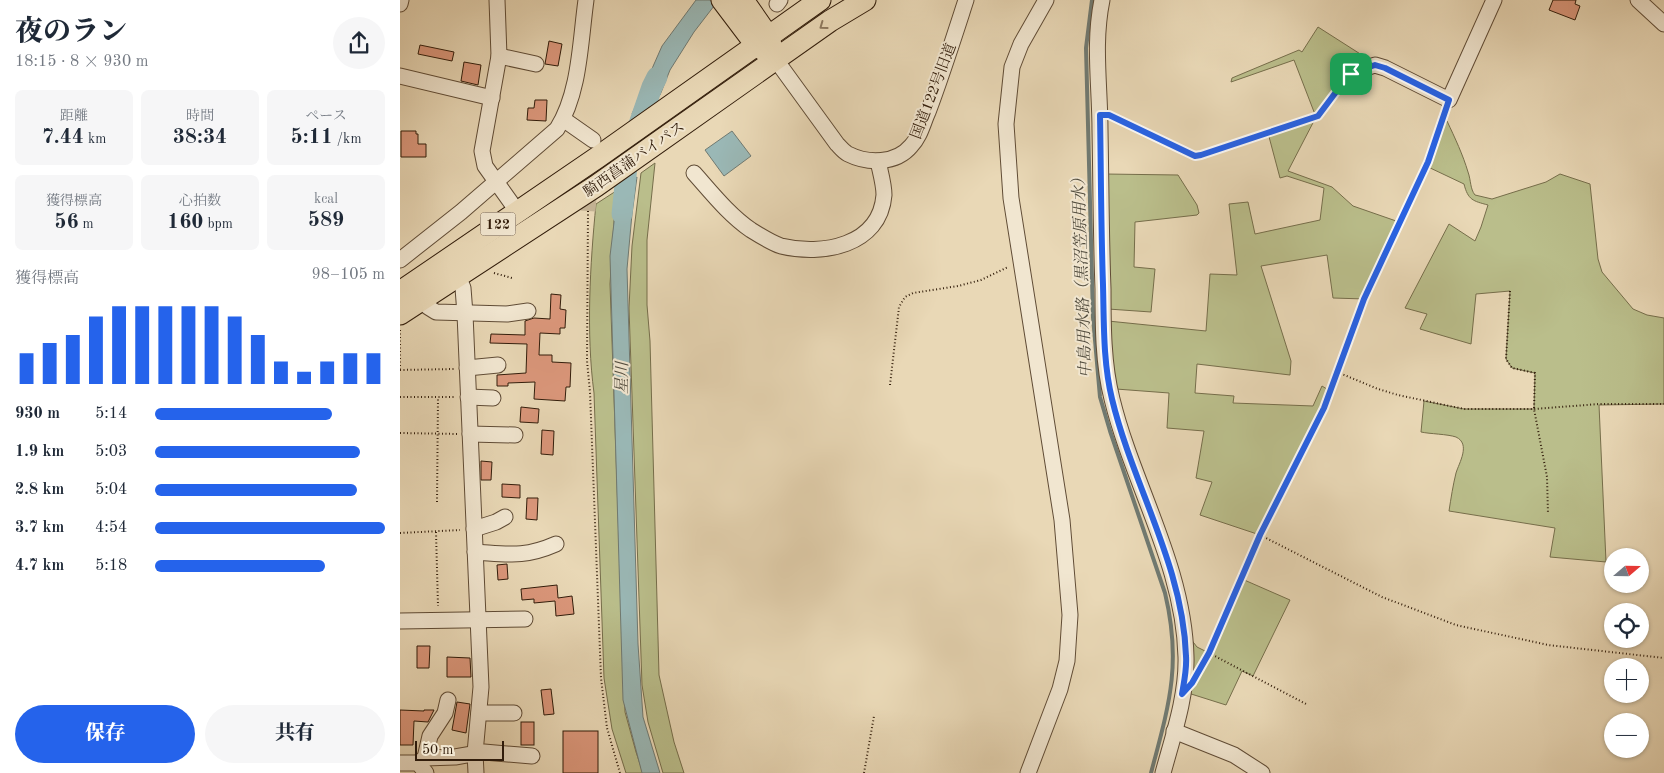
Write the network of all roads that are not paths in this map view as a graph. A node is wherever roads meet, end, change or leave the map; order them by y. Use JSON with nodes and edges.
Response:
{"nodes":[{"id":1,"x":401,"y":0,"type":"edge"},
{"id":2,"x":497,"y":0,"type":"edge"},
{"id":3,"x":586,"y":0,"type":"edge"},
{"id":4,"x":820,"y":0,"type":"edge"},
{"id":5,"x":865,"y":0,"type":"edge"},
{"id":6,"x":966,"y":0,"type":"edge"},
{"id":7,"x":1046,"y":0,"type":"edge"},
{"id":8,"x":1102,"y":0,"type":"edge"},
{"id":9,"x":1494,"y":0,"type":"edge"},
{"id":10,"x":1639,"y":0,"type":"edge"},
{"id":11,"x":400,"y":4,"type":"edge"},
{"id":12,"x":736,"y":5,"type":"edge"},
{"id":13,"x":1664,"y":24,"type":"edge"},
{"id":14,"x":762,"y":41,"type":"junction"},
{"id":15,"x":499,"y":56,"type":"junction"},
{"id":16,"x":776,"y":60,"type":"junction"},
{"id":17,"x":536,"y":64,"type":"dead end"},
{"id":18,"x":1357,"y":71,"type":"road end"},
{"id":19,"x":400,"y":76,"type":"edge"},
{"id":20,"x":492,"y":98,"type":"junction"},
{"id":21,"x":564,"y":119,"type":"junction"},
{"id":22,"x":878,"y":161,"type":"junction"},
{"id":23,"x":596,"y":164,"type":"junction"},
{"id":24,"x":694,"y":173,"type":"dead end"},
{"id":25,"x":496,"y":182,"type":"junction"},
{"id":26,"x":517,"y":211,"type":"junction"},
{"id":27,"x":400,"y":260,"type":"edge"},
{"id":28,"x":432,"y":270,"type":"junction"},
{"id":29,"x":458,"y":276,"type":"junction"},
{"id":30,"x":400,"y":292,"type":"edge"},
{"id":31,"x":423,"y":299,"type":"junction"},
{"id":32,"x":528,"y":311,"type":"dead end"},
{"id":33,"x":400,"y":314,"type":"edge"},
{"id":34,"x":465,"y":314,"type":"junction"},
{"id":35,"x":498,"y":365,"type":"dead end"},
{"id":36,"x":467,"y":368,"type":"junction"},
{"id":37,"x":468,"y":396,"type":"junction"},
{"id":38,"x":493,"y":398,"type":"dead end"},
{"id":39,"x":470,"y":434,"type":"junction"},
{"id":40,"x":515,"y":435,"type":"dead end"},
{"id":41,"x":505,"y":517,"type":"dead end"},
{"id":42,"x":474,"y":529,"type":"junction"},
{"id":43,"x":556,"y":544,"type":"dead end"},
{"id":44,"x":475,"y":552,"type":"junction"},
{"id":45,"x":478,"y":620,"type":"junction"},
{"id":46,"x":525,"y":620,"type":"dead end"},
{"id":47,"x":400,"y":621,"type":"edge"},
{"id":48,"x":448,"y":700,"type":"dead end"},
{"id":49,"x":479,"y":713,"type":"junction"},
{"id":50,"x":514,"y":714,"type":"dead end"},
{"id":51,"x":1174,"y":731,"type":"junction"},
{"id":52,"x":475,"y":753,"type":"junction"},
{"id":53,"x":532,"y":756,"type":"dead end"},
{"id":54,"x":400,"y":764,"type":"edge"},
{"id":55,"x":423,"y":765,"type":"edge"},
{"id":56,"x":476,"y":773,"type":"edge"},
{"id":57,"x":1028,"y":773,"type":"edge"},
{"id":58,"x":1163,"y":773,"type":"edge"},
{"id":59,"x":1262,"y":773,"type":"edge"}],
"edges":[{"from":1,"to":11,"type":"street"},
{"from":2,"to":15,"type":"street"},
{"from":3,"to":21,"type":"street"},
{"from":4,"to":14,"type":"highway","name":"騎西菖蒲バイパス","number":"122"},
{"from":5,"to":16,"type":"highway","name":"騎西菖蒲バイパス","number":"122","one_way":true},
{"from":6,"to":22,"type":"street","name":"国道122号旧道"},
{"from":7,"to":57,"type":"street"},
{"from":8,"to":51,"type":"street"},
{"from":9,"to":18,"type":"street"},
{"from":10,"to":13,"type":"street"},
{"from":12,"to":14,"type":"highway"},
{"from":14,"to":16,"type":"highway"},
{"from":14,"to":23,"type":"highway","name":"騎西菖蒲バイパス","number":"122"},
{"from":15,"to":17,"type":"street"},
{"from":15,"to":20,"type":"street"},
{"from":16,"to":22,"type":"street","name":"国道122号旧道"},
{"from":16,"to":23,"type":"highway","name":"騎西菖蒲バイパス","number":"122"},
{"from":19,"to":20,"type":"street"},
{"from":20,"to":25,"type":"street"},
{"from":21,"to":23,"type":"street"},
{"from":21,"to":25,"type":"street"},
{"from":22,"to":24,"type":"street"},
{"from":23,"to":26,"type":"highway","name":"騎西菖蒲バイパス","number":"122"},
{"from":23,"to":28,"type":"highway"},
{"from":23,"to":29,"type":"highway","name":"騎西菖蒲バイパス","number":"122"},
{"from":25,"to":26,"type":"street"},
{"from":25,"to":27,"type":"street"},
{"from":26,"to":28,"type":"highway","name":"騎西菖蒲バイパス","number":"122"},
{"from":28,"to":30,"type":"highway","name":"騎西菖蒲バイパス","number":"122"},
{"from":29,"to":31,"type":"highway","name":"騎西菖蒲バイパス","number":"122"},
{"from":29,"to":34,"type":"street"},
{"from":31,"to":33,"type":"highway","name":"騎西菖蒲バイパス","number":"122"},
{"from":31,"to":34,"type":"street"},
{"from":32,"to":34,"type":"street"},
{"from":34,"to":36,"type":"street"},
{"from":35,"to":36,"type":"street"},
{"from":36,"to":37,"type":"street"},
{"from":37,"to":38,"type":"street"},
{"from":37,"to":39,"type":"street"},
{"from":39,"to":40,"type":"street"},
{"from":39,"to":42,"type":"street"},
{"from":41,"to":42,"type":"street"},
{"from":42,"to":44,"type":"street"},
{"from":43,"to":44,"type":"street"},
{"from":44,"to":45,"type":"street"},
{"from":45,"to":46,"type":"street"},
{"from":45,"to":47,"type":"street"},
{"from":45,"to":49,"type":"street"},
{"from":48,"to":55,"type":"street"},
{"from":49,"to":50,"type":"street"},
{"from":49,"to":52,"type":"street"},
{"from":51,"to":58,"type":"street"},
{"from":51,"to":59,"type":"street"},
{"from":52,"to":53,"type":"street"},
{"from":52,"to":55,"type":"street"},
{"from":52,"to":56,"type":"street"},
{"from":54,"to":55,"type":"street"}]}
